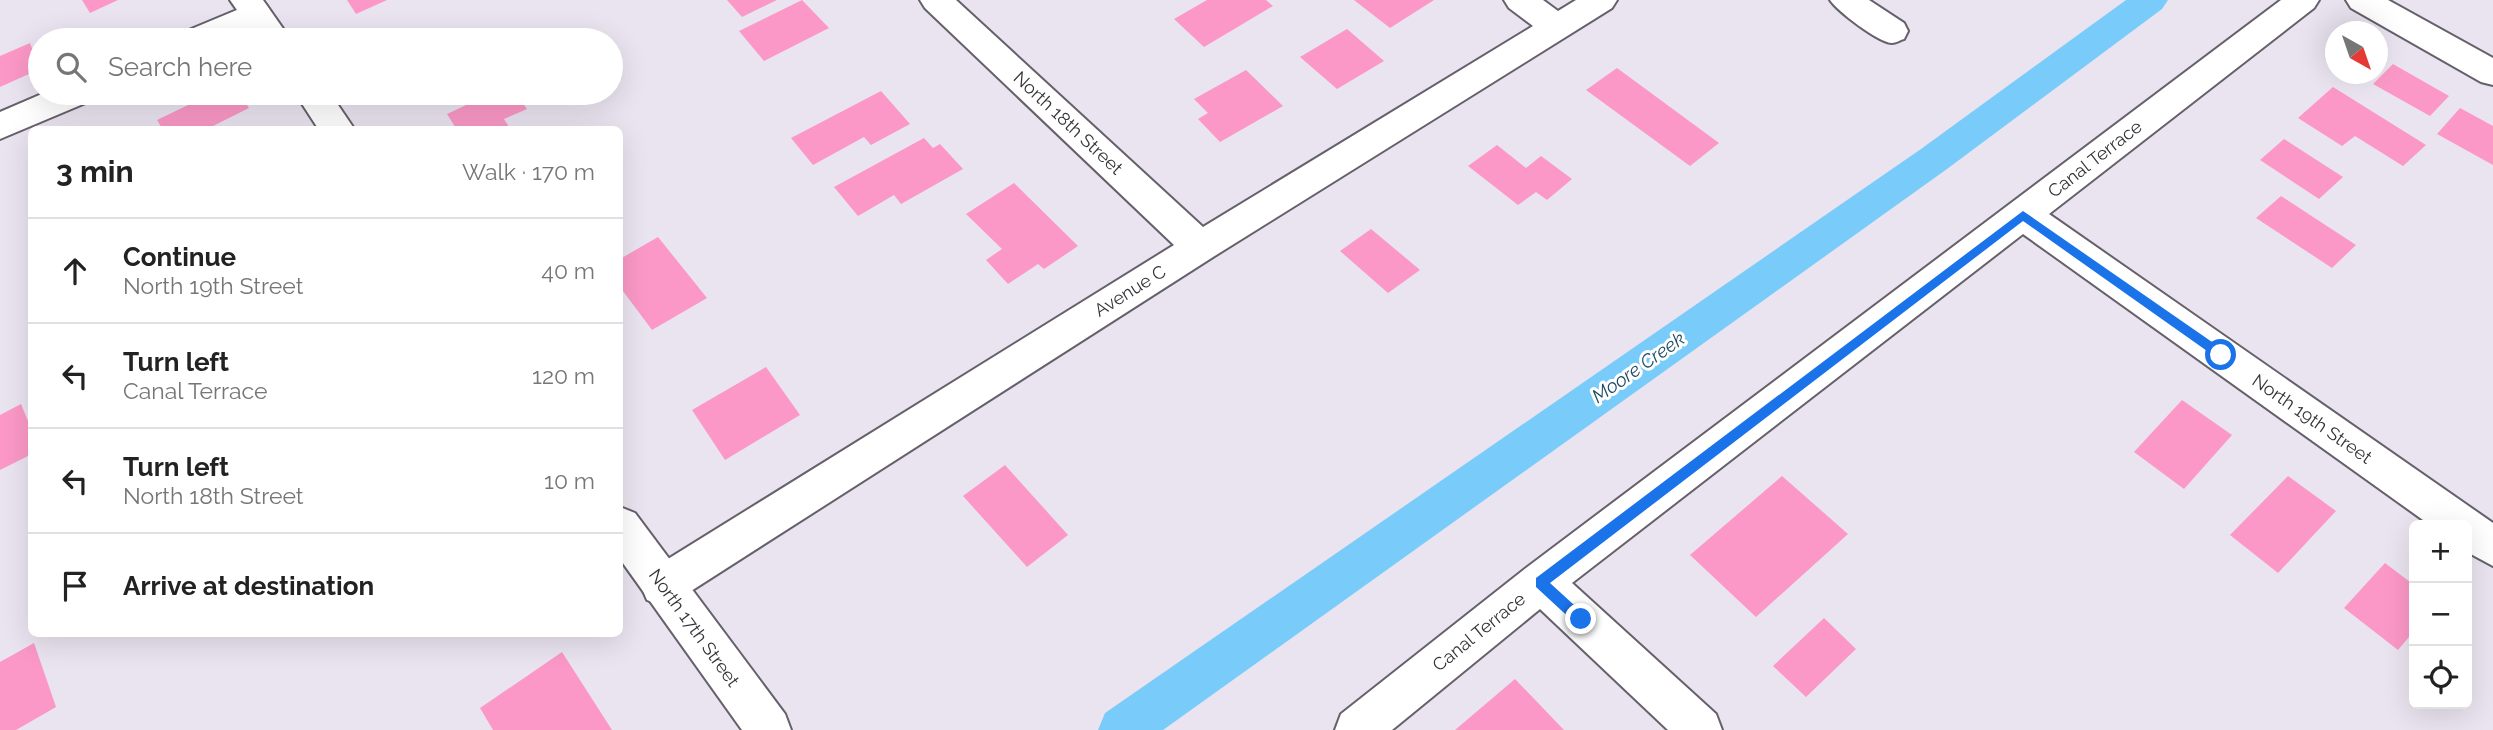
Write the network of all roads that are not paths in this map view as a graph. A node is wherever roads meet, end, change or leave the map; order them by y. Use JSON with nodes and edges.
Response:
{"nodes":[{"id":1,"x":936,"y":0,"type":"edge"},
{"id":2,"x":1520,"y":0,"type":"edge"},
{"id":3,"x":1601,"y":0,"type":"edge"},
{"id":4,"x":1846,"y":0,"type":"edge"},
{"id":5,"x":2302,"y":0,"type":"edge"},
{"id":6,"x":2362,"y":0,"type":"edge"},
{"id":7,"x":251,"y":7,"type":"edge"},
{"id":8,"x":1557,"y":27,"type":"junction"},
{"id":9,"x":216,"y":28,"type":"edge"},
{"id":10,"x":266,"y":28,"type":"edge"},
{"id":11,"x":1892,"y":31,"type":"dead end"},
{"id":12,"x":2493,"y":73,"type":"edge"},
{"id":13,"x":48,"y":105,"type":"edge"},
{"id":14,"x":320,"y":105,"type":"edge"},
{"id":15,"x":0,"y":126,"type":"edge"},
{"id":16,"x":335,"y":126,"type":"edge"},
{"id":17,"x":2023,"y":215,"type":"junction"},
{"id":18,"x":1200,"y":247,"type":"junction"},
{"id":19,"x":2455,"y":520,"type":"edge"},
{"id":20,"x":623,"y":530,"type":"edge"},
{"id":21,"x":2472,"y":532,"type":"edge"},
{"id":22,"x":2493,"y":547,"type":"edge"},
{"id":23,"x":1541,"y":583,"type":"junction"},
{"id":24,"x":662,"y":586,"type":"junction"},
{"id":25,"x":769,"y":730,"type":"edge"},
{"id":26,"x":1357,"y":730,"type":"edge"},
{"id":27,"x":1700,"y":730,"type":"edge"}],
"edges":[{"from":1,"to":18,"type":"street","name":"North 18th Street"},
{"from":2,"to":8,"type":"street"},
{"from":3,"to":8,"type":"street","name":"Avenue C"},
{"from":4,"to":11,"type":"street"},
{"from":5,"to":17,"type":"street","name":"Canal Terrace"},
{"from":6,"to":12,"type":"street"},
{"from":7,"to":9,"type":"street"},
{"from":7,"to":10,"type":"street"},
{"from":8,"to":18,"type":"street","name":"Avenue C"},
{"from":13,"to":15,"type":"street"},
{"from":14,"to":16,"type":"street"},
{"from":17,"to":19,"type":"street","name":"North 19th Street"},
{"from":17,"to":23,"type":"street","name":"Canal Terrace"},
{"from":18,"to":24,"type":"street","name":"Avenue C"},
{"from":20,"to":24,"type":"street","name":"North 17th Street"},
{"from":21,"to":22,"type":"street","name":"North 19th Street"},
{"from":23,"to":26,"type":"street","name":"Canal Terrace"},
{"from":23,"to":27,"type":"street"},
{"from":24,"to":25,"type":"street","name":"North 17th Street"}]}
